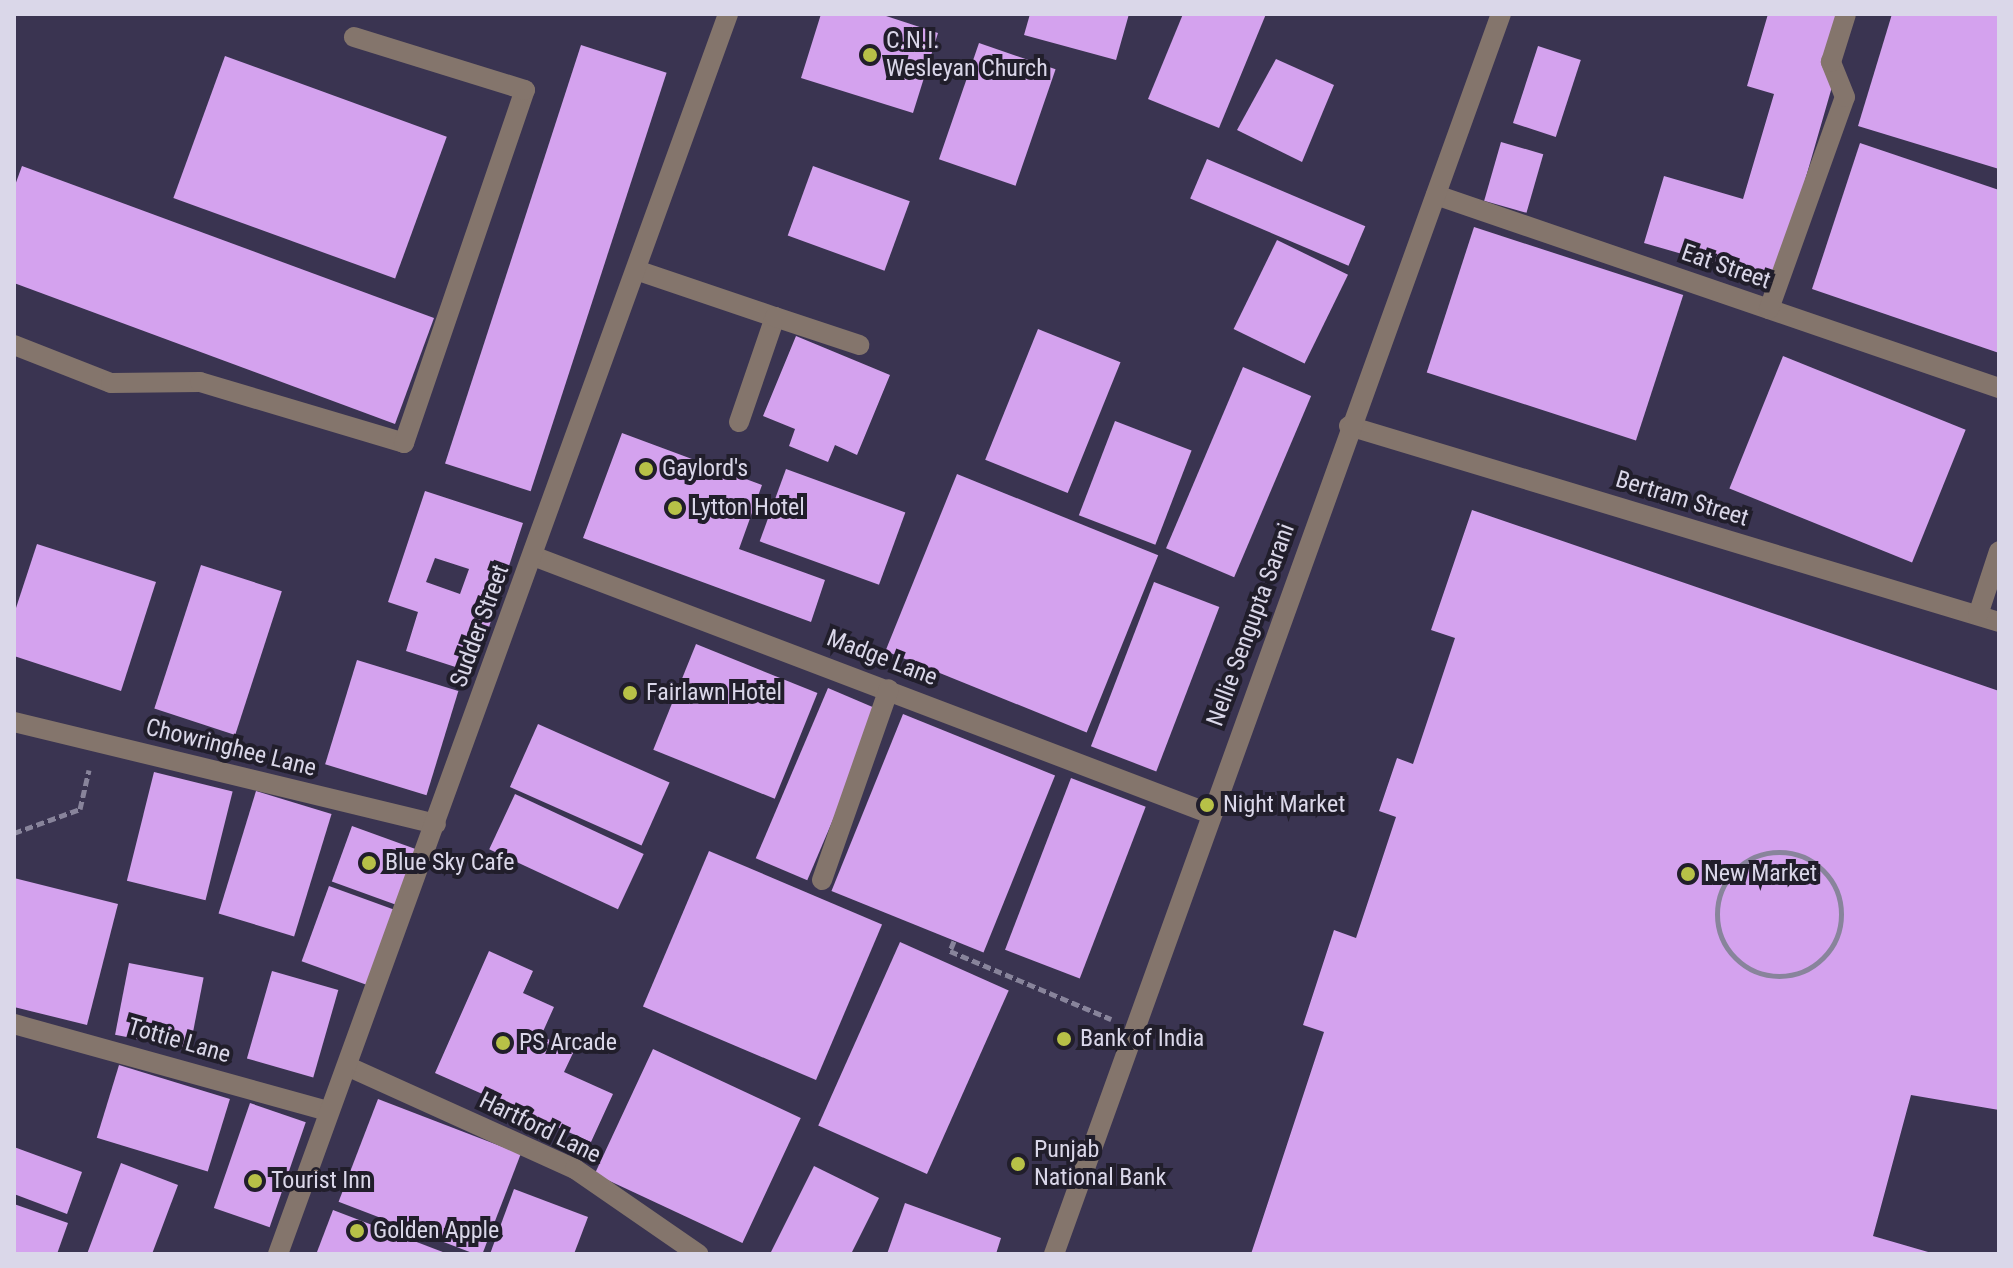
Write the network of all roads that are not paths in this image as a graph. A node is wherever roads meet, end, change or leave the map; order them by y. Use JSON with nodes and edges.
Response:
{"nodes":[{"id":1,"x":728,"y":14,"type":"edge"},
{"id":2,"x":1501,"y":14,"type":"edge"},
{"id":3,"x":1846,"y":14,"type":"edge"},
{"id":4,"x":354,"y":37,"type":"dead end"},
{"id":5,"x":1436,"y":195,"type":"junction"},
{"id":6,"x":636,"y":270,"type":"junction"},
{"id":7,"x":1769,"y":309,"type":"junction"},
{"id":8,"x":775,"y":317,"type":"junction"},
{"id":9,"x":14,"y":345,"type":"edge"},
{"id":10,"x":859,"y":345,"type":"dead end"},
{"id":11,"x":1999,"y":388,"type":"edge"},
{"id":12,"x":739,"y":422,"type":"dead end"},
{"id":13,"x":1349,"y":426,"type":"junction"},
{"id":14,"x":1999,"y":551,"type":"edge"},
{"id":15,"x":533,"y":556,"type":"junction"},
{"id":16,"x":1978,"y":615,"type":"junction"},
{"id":17,"x":1999,"y":622,"type":"edge"},
{"id":18,"x":889,"y":689,"type":"junction"},
{"id":19,"x":14,"y":722,"type":"edge"},
{"id":20,"x":1211,"y":814,"type":"junction"},
{"id":21,"x":436,"y":824,"type":"junction"},
{"id":22,"x":822,"y":880,"type":"dead end"},
{"id":23,"x":14,"y":1024,"type":"edge"},
{"id":24,"x":349,"y":1067,"type":"junction"},
{"id":25,"x":328,"y":1111,"type":"junction"},
{"id":26,"x":278,"y":1254,"type":"edge"},
{"id":27,"x":698,"y":1254,"type":"edge"},
{"id":28,"x":1054,"y":1254,"type":"edge"}],
"edges":[{"from":1,"to":6,"type":"street","name":"Sudder Street"},
{"from":2,"to":5,"type":"street","name":"Nellie Sengupta Sarani"},
{"from":3,"to":7,"type":"street"},
{"from":4,"to":9,"type":"street"},
{"from":5,"to":7,"type":"street","name":"Eat Street"},
{"from":5,"to":13,"type":"street","name":"Nellie Sengupta Sarani"},
{"from":6,"to":8,"type":"street"},
{"from":6,"to":15,"type":"street","name":"Sudder Street"},
{"from":7,"to":11,"type":"street","name":"Eat Street"},
{"from":8,"to":10,"type":"street"},
{"from":8,"to":12,"type":"street"},
{"from":13,"to":16,"type":"street","name":"Bertram Street"},
{"from":13,"to":20,"type":"street","name":"Nellie Sengupta Sarani"},
{"from":14,"to":16,"type":"street"},
{"from":15,"to":18,"type":"street","name":"Madge Lane"},
{"from":15,"to":21,"type":"street","name":"Sudder Street"},
{"from":16,"to":17,"type":"street","name":"Bertram Street"},
{"from":18,"to":20,"type":"street","name":"Madge Lane"},
{"from":18,"to":22,"type":"street"},
{"from":19,"to":21,"type":"street","name":"Chowringhee Lane"},
{"from":20,"to":28,"type":"street","name":"Nellie Sengupta Sarani"},
{"from":21,"to":24,"type":"street","name":"Sudder Street"},
{"from":23,"to":25,"type":"street","name":"Tottie Lane"},
{"from":24,"to":25,"type":"street","name":"Sudder Street"},
{"from":24,"to":27,"type":"street","name":"Hartford Lane"},
{"from":25,"to":26,"type":"street","name":"Sudder Street"}]}
